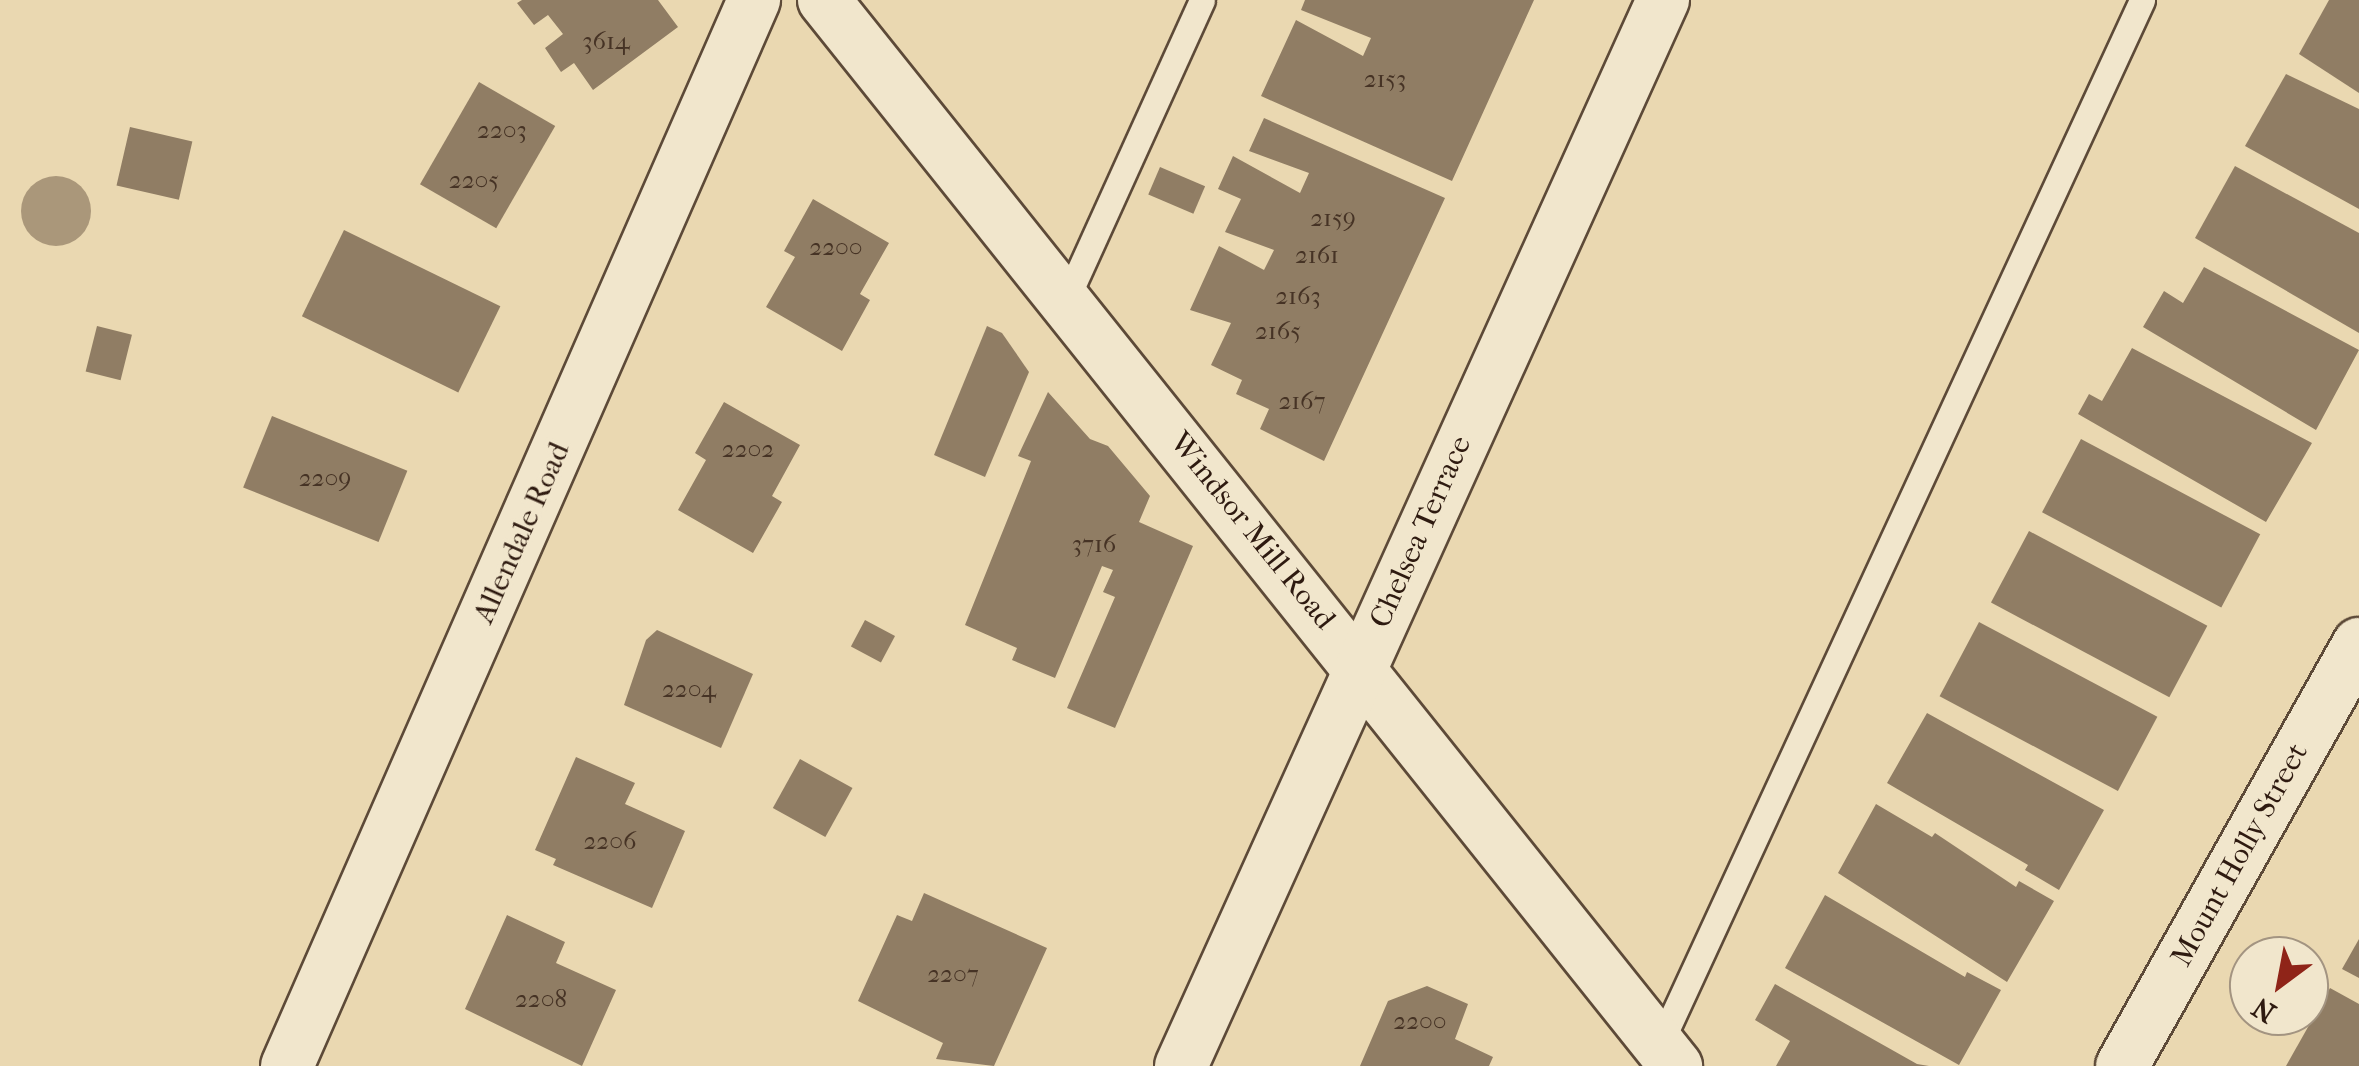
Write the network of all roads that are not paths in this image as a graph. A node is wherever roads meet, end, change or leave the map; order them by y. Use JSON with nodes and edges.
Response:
{"nodes":[{"id":1,"x":754,"y":0,"type":"edge"},
{"id":2,"x":824,"y":0,"type":"edge"},
{"id":3,"x":1202,"y":0,"type":"edge"},
{"id":4,"x":1663,"y":0,"type":"edge"},
{"id":5,"x":2142,"y":0,"type":"edge"},
{"id":6,"x":1066,"y":300,"type":"junction"},
{"id":7,"x":2359,"y":644,"type":"edge"},
{"id":8,"x":1360,"y":666,"type":"junction"},
{"id":9,"x":1667,"y":1056,"type":"edge"},
{"id":10,"x":287,"y":1066,"type":"edge"},
{"id":11,"x":1181,"y":1066,"type":"edge"},
{"id":12,"x":2122,"y":1066,"type":"edge"}],
"edges":[{"from":1,"to":10,"type":"street","name":"Allendale Road"},
{"from":2,"to":6,"type":"street","name":"Windsor Mill Road"},
{"from":3,"to":6,"type":"lane"},
{"from":4,"to":8,"type":"street","name":"Chelsea Terrace"},
{"from":5,"to":9,"type":"lane"},
{"from":6,"to":8,"type":"street","name":"Windsor Mill Road"},
{"from":7,"to":12,"type":"street","name":"Mount Holly Street"},
{"from":8,"to":9,"type":"street","name":"Windsor Mill Road"},
{"from":8,"to":11,"type":"street","name":"Chelsea Terrace"}]}
